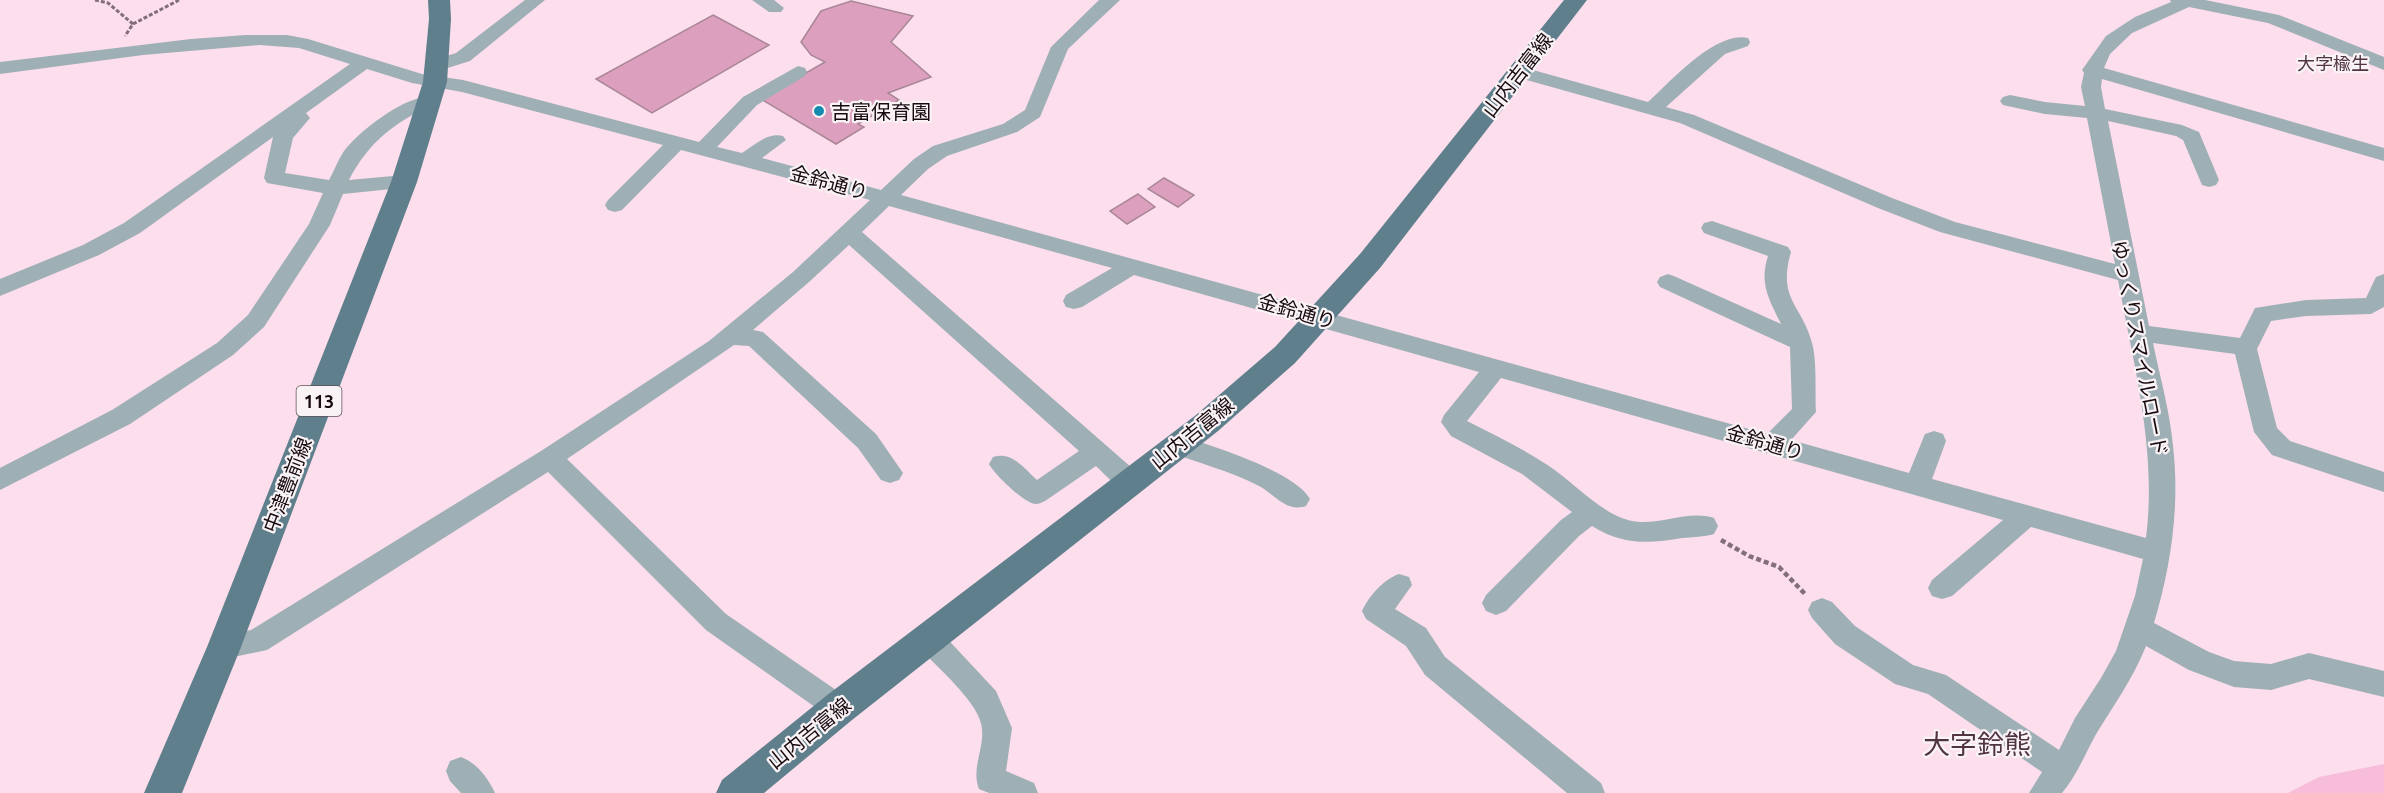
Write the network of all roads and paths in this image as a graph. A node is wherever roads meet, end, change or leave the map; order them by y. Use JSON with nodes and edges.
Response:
{"nodes":[{"id":1,"x":95,"y":0,"type":"edge"},
{"id":2,"x":179,"y":0,"type":"edge"},
{"id":3,"x":439,"y":0,"type":"edge"},
{"id":4,"x":536,"y":0,"type":"edge"},
{"id":5,"x":1111,"y":0,"type":"edge"},
{"id":6,"x":1576,"y":0,"type":"edge"},
{"id":7,"x":2185,"y":1,"type":"edge"},
{"id":8,"x":133,"y":24,"type":"junction"},
{"id":9,"x":1741,"y":42,"type":"dead end"},
{"id":10,"x":115,"y":52,"type":"junction"},
{"id":11,"x":362,"y":64,"type":"junction"},
{"id":12,"x":2384,"y":64,"type":"edge"},
{"id":13,"x":0,"y":68,"type":"edge"},
{"id":14,"x":2091,"y":70,"type":"junction"},
{"id":15,"x":798,"y":72,"type":"dead end"},
{"id":16,"x":1519,"y":72,"type":"junction"},
{"id":17,"x":435,"y":82,"type":"junction"},
{"id":18,"x":2010,"y":101,"type":"dead end"},
{"id":19,"x":1652,"y":109,"type":"junction"},
{"id":20,"x":295,"y":112,"type":"junction"},
{"id":21,"x":2096,"y":113,"type":"junction"},
{"id":22,"x":776,"y":140,"type":"dead end"},
{"id":23,"x":678,"y":142,"type":"junction"},
{"id":24,"x":703,"y":149,"type":"junction"},
{"id":25,"x":2384,"y":155,"type":"edge"},
{"id":26,"x":745,"y":160,"type":"junction"},
{"id":27,"x":2209,"y":180,"type":"dead end"},
{"id":28,"x":405,"y":182,"type":"junction"},
{"id":29,"x":335,"y":188,"type":"junction"},
{"id":30,"x":887,"y":198,"type":"junction"},
{"id":31,"x":615,"y":205,"type":"dead end"},
{"id":32,"x":1712,"y":228,"type":"dead end"},
{"id":33,"x":849,"y":233,"type":"junction"},
{"id":34,"x":1132,"y":266,"type":"junction"},
{"id":35,"x":2127,"y":275,"type":"junction"},
{"id":36,"x":1668,"y":282,"type":"dead end"},
{"id":37,"x":2384,"y":282,"type":"edge"},
{"id":38,"x":0,"y":288,"type":"edge"},
{"id":39,"x":1074,"y":301,"type":"dead end"},
{"id":40,"x":1319,"y":317,"type":"junction"},
{"id":41,"x":2139,"y":333,"type":"junction"},
{"id":42,"x":731,"y":337,"type":"junction"},
{"id":43,"x":1801,"y":343,"type":"junction"},
{"id":44,"x":2245,"y":347,"type":"junction"},
{"id":45,"x":1497,"y":367,"type":"junction"},
{"id":46,"x":1934,"y":441,"type":"dead end"},
{"id":47,"x":1772,"y":444,"type":"junction"},
{"id":48,"x":1178,"y":445,"type":"junction"},
{"id":49,"x":1097,"y":452,"type":"junction"},
{"id":50,"x":550,"y":458,"type":"junction"},
{"id":51,"x":1002,"y":464,"type":"dead end"},
{"id":52,"x":890,"y":473,"type":"dead end"},
{"id":53,"x":0,"y":480,"type":"edge"},
{"id":54,"x":1131,"y":482,"type":"junction"},
{"id":55,"x":2384,"y":482,"type":"edge"},
{"id":56,"x":1917,"y":485,"type":"junction"},
{"id":57,"x":1297,"y":499,"type":"dead end"},
{"id":58,"x":1592,"y":512,"type":"junction"},
{"id":59,"x":2026,"y":515,"type":"junction"},
{"id":60,"x":1705,"y":526,"type":"joint"},
{"id":61,"x":2157,"y":552,"type":"junction"},
{"id":62,"x":1399,"y":585,"type":"dead end"},
{"id":63,"x":1942,"y":588,"type":"dead end"},
{"id":64,"x":1496,"y":603,"type":"dead end"},
{"id":65,"x":1822,"y":610,"type":"joint"},
{"id":66,"x":2139,"y":628,"type":"junction"},
{"id":67,"x":929,"y":639,"type":"junction"},
{"id":68,"x":224,"y":647,"type":"junction"},
{"id":69,"x":2384,"y":684,"type":"edge"},
{"id":70,"x":839,"y":708,"type":"junction"},
{"id":71,"x":2062,"y":769,"type":"junction"},
{"id":72,"x":461,"y":771,"type":"dead end"},
{"id":73,"x":163,"y":793,"type":"edge"},
{"id":74,"x":480,"y":793,"type":"edge"},
{"id":75,"x":735,"y":793,"type":"edge"},
{"id":76,"x":1023,"y":793,"type":"edge"},
{"id":77,"x":1590,"y":793,"type":"edge"},
{"id":78,"x":2044,"y":793,"type":"edge"}],
"edges":[{"from":1,"to":8,"type":"path"},
{"from":2,"to":8,"type":"path"},
{"from":3,"to":17,"type":"main road","name":"中津豊前線","number":"113"},
{"from":4,"to":17,"type":"street"},
{"from":5,"to":30,"type":"street"},
{"from":6,"to":16,"type":"main road","name":"山内吉富線"},
{"from":7,"to":12,"type":"street"},
{"from":7,"to":14,"type":"street"},
{"from":8,"to":10,"type":"path"},
{"from":9,"to":19,"type":"street"},
{"from":10,"to":11,"type":"street","name":"金鈴通り"},
{"from":10,"to":13,"type":"street","name":"金鈴通り"},
{"from":11,"to":17,"type":"street","name":"金鈴通り"},
{"from":11,"to":20,"type":"street"},
{"from":14,"to":21,"type":"street","name":"ゆっくりスマイルロード"},
{"from":14,"to":25,"type":"street"},
{"from":15,"to":24,"type":"street"},
{"from":16,"to":19,"type":"street"},
{"from":16,"to":40,"type":"main road","name":"山内吉富線"},
{"from":17,"to":23,"type":"street","name":"金鈴通り"},
{"from":17,"to":28,"type":"main road","name":"中津豊前線","number":"113"},
{"from":17,"to":29,"type":"street"},
{"from":18,"to":21,"type":"street"},
{"from":19,"to":35,"type":"street"},
{"from":20,"to":29,"type":"street"},
{"from":20,"to":38,"type":"street"},
{"from":21,"to":27,"type":"street"},
{"from":21,"to":35,"type":"street","name":"ゆっくりスマイルロード"},
{"from":22,"to":26,"type":"street"},
{"from":23,"to":24,"type":"street","name":"金鈴通り"},
{"from":23,"to":31,"type":"street"},
{"from":24,"to":26,"type":"street","name":"金鈴通り"},
{"from":26,"to":30,"type":"street","name":"金鈴通り"},
{"from":28,"to":29,"type":"street"},
{"from":28,"to":68,"type":"main road","name":"中津豊前線","number":"113"},
{"from":29,"to":53,"type":"street"},
{"from":30,"to":33,"type":"street"},
{"from":30,"to":34,"type":"street","name":"金鈴通り"},
{"from":32,"to":43,"type":"street"},
{"from":33,"to":42,"type":"street"},
{"from":33,"to":49,"type":"street"},
{"from":34,"to":39,"type":"street"},
{"from":34,"to":40,"type":"street","name":"金鈴通り"},
{"from":35,"to":41,"type":"street","name":"ゆっくりスマイルロード"},
{"from":36,"to":43,"type":"street"},
{"from":37,"to":44,"type":"street"},
{"from":40,"to":45,"type":"street","name":"金鈴通り"},
{"from":40,"to":48,"type":"main road","name":"山内吉富線"},
{"from":41,"to":44,"type":"street"},
{"from":41,"to":61,"type":"street","name":"ゆっくりスマイルロード"},
{"from":42,"to":50,"type":"street"},
{"from":42,"to":52,"type":"street"},
{"from":43,"to":47,"type":"street"},
{"from":44,"to":55,"type":"street"},
{"from":45,"to":47,"type":"street","name":"金鈴通り"},
{"from":45,"to":58,"type":"street"},
{"from":46,"to":56,"type":"street"},
{"from":47,"to":56,"type":"street","name":"金鈴通り"},
{"from":48,"to":54,"type":"main road","name":"山内吉富線"},
{"from":48,"to":57,"type":"street"},
{"from":49,"to":51,"type":"street"},
{"from":49,"to":54,"type":"street"},
{"from":50,"to":68,"type":"street"},
{"from":50,"to":70,"type":"street"},
{"from":54,"to":67,"type":"main road","name":"山内吉富線"},
{"from":56,"to":59,"type":"street","name":"金鈴通り"},
{"from":58,"to":60,"type":"street"},
{"from":58,"to":64,"type":"street"},
{"from":59,"to":61,"type":"street","name":"金鈴通り"},
{"from":59,"to":63,"type":"street"},
{"from":60,"to":65,"type":"path"},
{"from":61,"to":66,"type":"street","name":"ゆっくりスマイルロード"},
{"from":62,"to":77,"type":"street"},
{"from":65,"to":71,"type":"street"},
{"from":66,"to":69,"type":"street"},
{"from":66,"to":71,"type":"street","name":"ゆっくりスマイルロード"},
{"from":67,"to":70,"type":"main road","name":"山内吉富線"},
{"from":67,"to":76,"type":"street"},
{"from":68,"to":73,"type":"main road","name":"中津豊前線","number":"113"},
{"from":70,"to":75,"type":"main road","name":"山内吉富線"},
{"from":71,"to":78,"type":"street","name":"ゆっくりスマイルロード"},
{"from":72,"to":74,"type":"street"}]}
